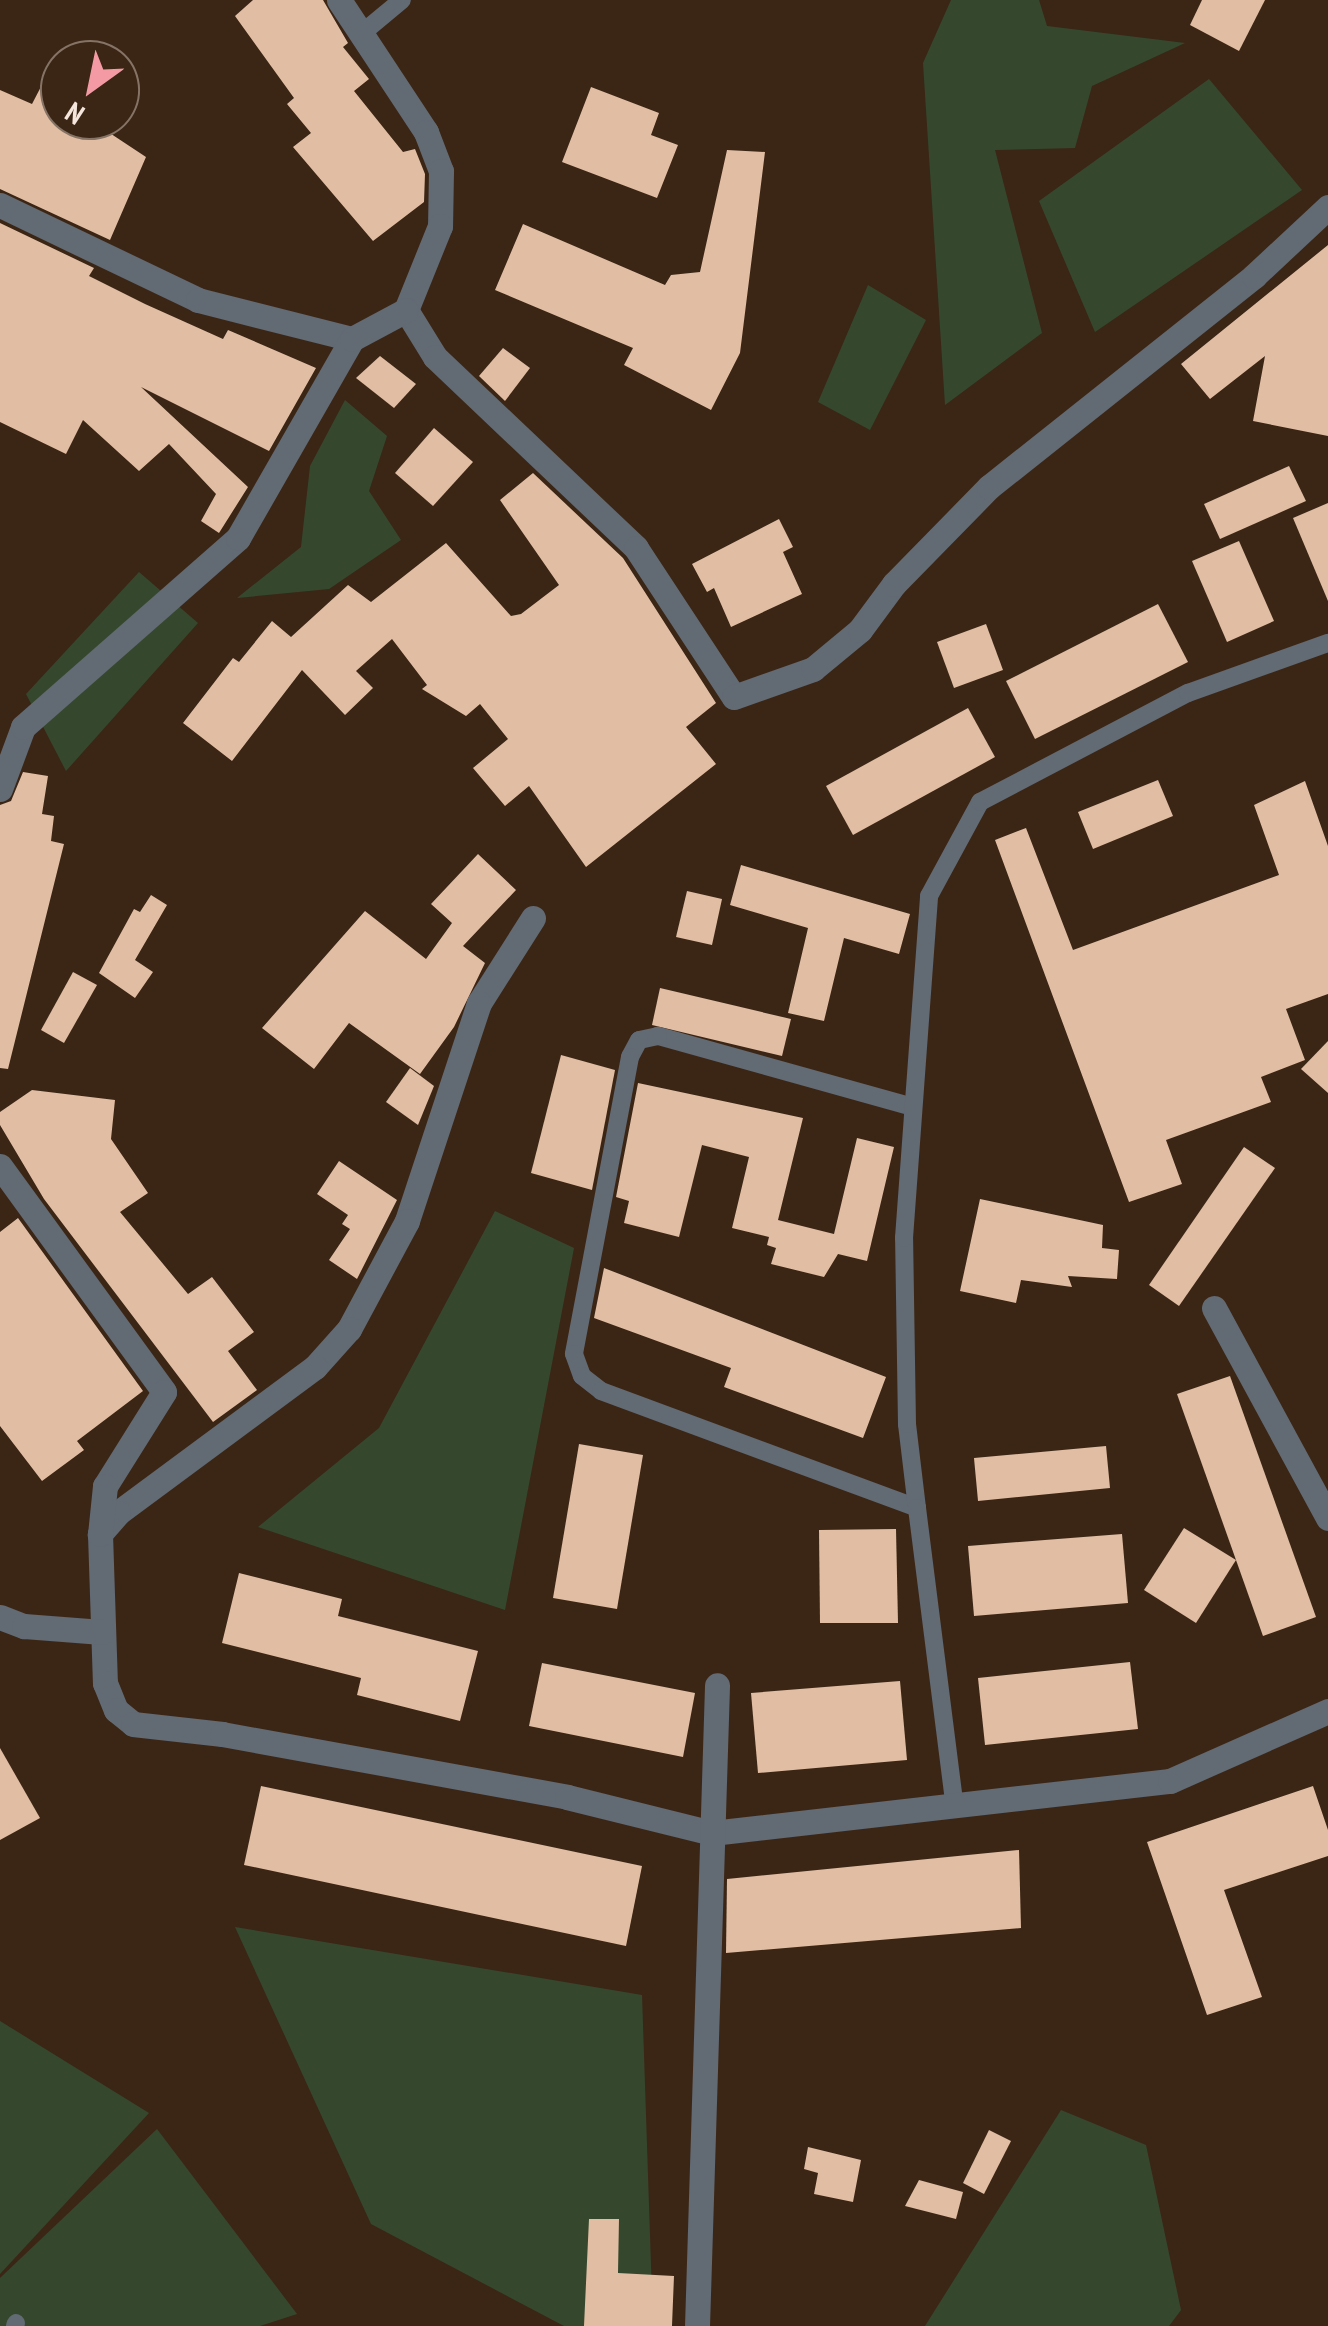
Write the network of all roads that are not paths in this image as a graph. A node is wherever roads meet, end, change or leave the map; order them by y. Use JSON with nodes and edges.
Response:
{"nodes":[{"id":1,"x":339,"y":0,"type":"edge"},
{"id":2,"x":402,"y":0,"type":"edge"},
{"id":3,"x":362,"y":34,"type":"junction"},
{"id":4,"x":0,"y":205,"type":"edge"},
{"id":5,"x":1328,"y":207,"type":"edge"},
{"id":6,"x":406,"y":310,"type":"junction"},
{"id":7,"x":352,"y":339,"type":"junction"},
{"id":8,"x":1328,"y":644,"type":"edge"},
{"id":9,"x":0,"y":789,"type":"edge"},
{"id":10,"x":533,"y":918,"type":"dead end"},
{"id":11,"x":914,"y":1107,"type":"junction"},
{"id":12,"x":0,"y":1166,"type":"edge"},
{"id":13,"x":1214,"y":1308,"type":"dead end"},
{"id":14,"x":918,"y":1508,"type":"junction"},
{"id":15,"x":1328,"y":1518,"type":"edge"},
{"id":16,"x":100,"y":1534,"type":"junction"},
{"id":17,"x":0,"y":1617,"type":"edge"},
{"id":18,"x":102,"y":1632,"type":"junction"},
{"id":19,"x":717,"y":1685,"type":"dead end"},
{"id":20,"x":1328,"y":1711,"type":"edge"},
{"id":21,"x":955,"y":1809,"type":"junction"},
{"id":22,"x":712,"y":1833,"type":"junction"},
{"id":23,"x":697,"y":2326,"type":"edge"}],
"edges":[{"from":1,"to":3,"type":"street"},
{"from":2,"to":3,"type":"lane"},
{"from":3,"to":6,"type":"street"},
{"from":4,"to":7,"type":"street"},
{"from":5,"to":6,"type":"street"},
{"from":6,"to":7,"type":"street"},
{"from":7,"to":9,"type":"street"},
{"from":8,"to":11,"type":"lane"},
{"from":10,"to":16,"type":"street"},
{"from":11,"to":14,"type":"lane"},
{"from":11,"to":14,"type":"lane"},
{"from":12,"to":16,"type":"street"},
{"from":13,"to":15,"type":"street"},
{"from":14,"to":21,"type":"lane"},
{"from":16,"to":18,"type":"street"},
{"from":17,"to":18,"type":"street"},
{"from":18,"to":22,"type":"street"},
{"from":19,"to":22,"type":"street"},
{"from":20,"to":21,"type":"street"},
{"from":21,"to":22,"type":"street"},
{"from":22,"to":23,"type":"street"}]}
